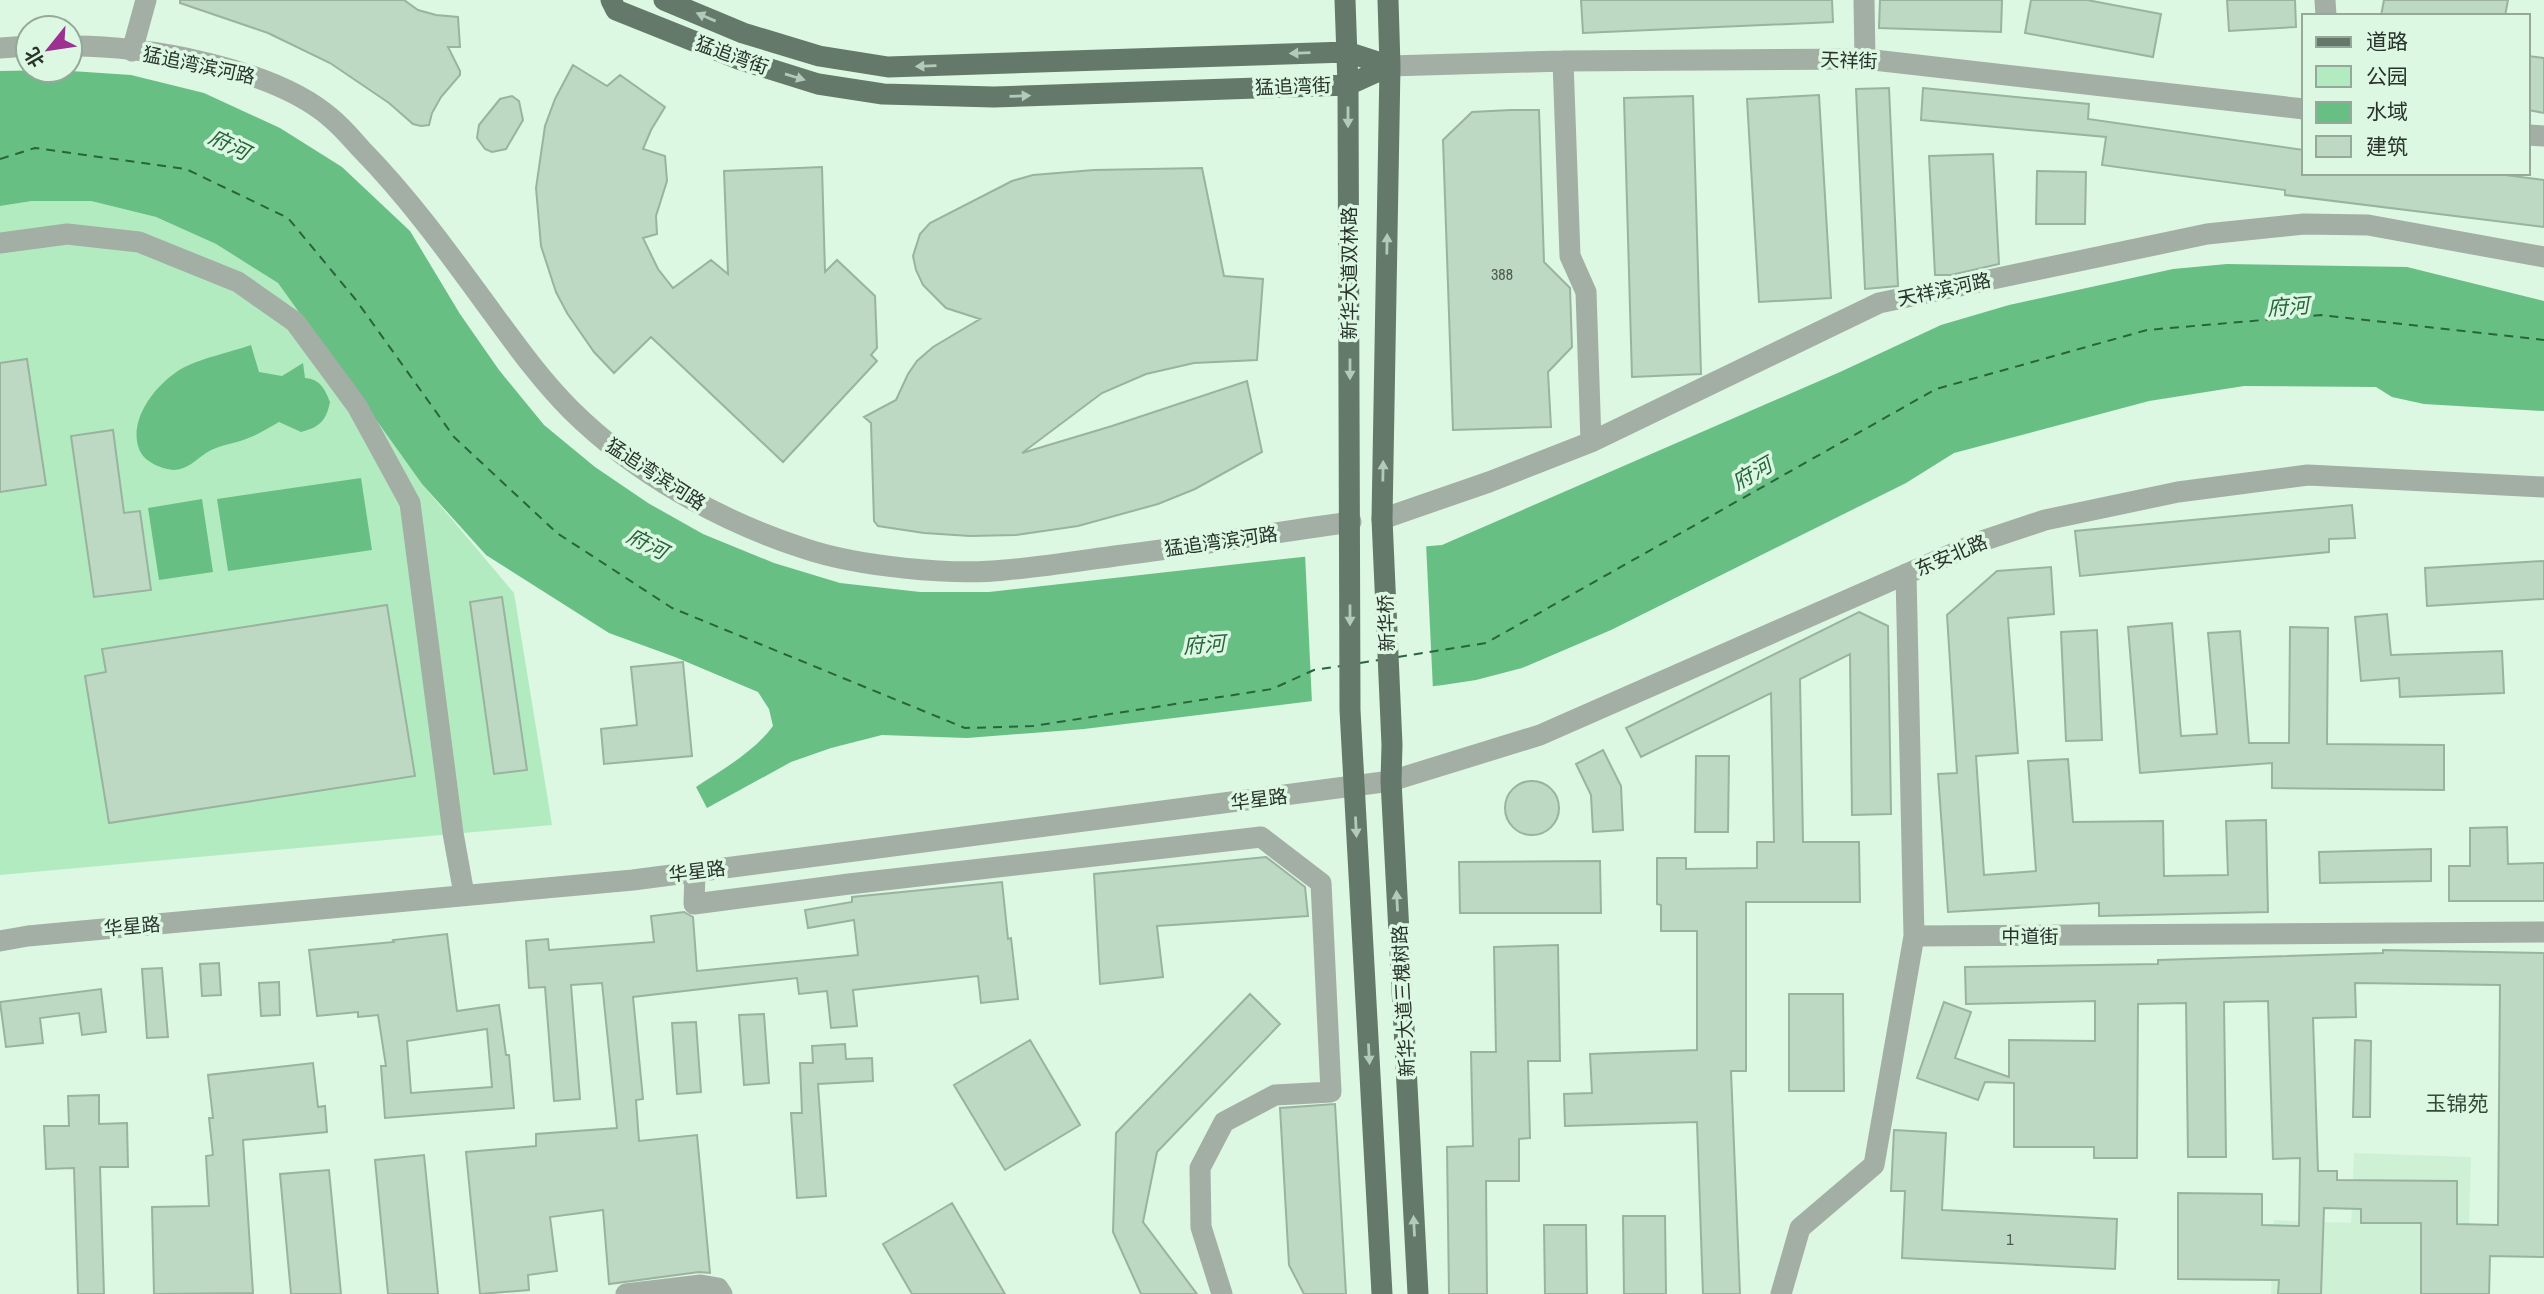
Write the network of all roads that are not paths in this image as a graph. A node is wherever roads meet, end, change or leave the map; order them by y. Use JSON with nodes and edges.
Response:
{"nodes":[{"id":1,"x":146,"y":0,"type":"edge"},
{"id":2,"x":596,"y":0,"type":"edge"},
{"id":3,"x":664,"y":0,"type":"edge"},
{"id":4,"x":1345,"y":0,"type":"edge"},
{"id":5,"x":1388,"y":0,"type":"edge"},
{"id":6,"x":1864,"y":0,"type":"edge"},
{"id":7,"x":616,"y":3,"type":"edge"},
{"id":8,"x":84,"y":47,"type":"edge"},
{"id":9,"x":132,"y":51,"type":"junction"},
{"id":10,"x":1347,"y":51,"type":"junction"},
{"id":11,"x":1865,"y":59,"type":"junction"},
{"id":12,"x":1563,"y":61,"type":"junction"},
{"id":13,"x":1390,"y":66,"type":"junction"},
{"id":14,"x":1348,"y":85,"type":"junction"},
{"id":15,"x":2302,"y":109,"type":"edge"},
{"id":16,"x":0,"y":243,"type":"edge"},
{"id":17,"x":2544,"y":257,"type":"edge"},
{"id":18,"x":1591,"y":442,"type":"junction"},
{"id":19,"x":2544,"y":487,"type":"edge"},
{"id":20,"x":1351,"y":522,"type":"junction"},
{"id":21,"x":1383,"y":529,"type":"junction"},
{"id":22,"x":1350,"y":546,"type":"joint"},
{"id":23,"x":1906,"y":574,"type":"junction"},
{"id":24,"x":1389,"y":708,"type":"joint"},
{"id":25,"x":1350,"y":710,"type":"joint"},
{"id":26,"x":1391,"y":782,"type":"junction"},
{"id":27,"x":1354,"y":787,"type":"junction"},
{"id":28,"x":695,"y":872,"type":"junction"},
{"id":29,"x":464,"y":894,"type":"junction"},
{"id":30,"x":2544,"y":932,"type":"edge"},
{"id":31,"x":1914,"y":936,"type":"junction"},
{"id":32,"x":0,"y":941,"type":"edge"},
{"id":33,"x":626,"y":1294,"type":"edge"},
{"id":34,"x":722,"y":1294,"type":"edge"},
{"id":35,"x":1222,"y":1294,"type":"edge"},
{"id":36,"x":1382,"y":1294,"type":"edge"},
{"id":37,"x":1418,"y":1294,"type":"edge"},
{"id":38,"x":1781,"y":1294,"type":"edge"}],
"edges":[{"from":1,"to":9,"type":"street"},
{"from":2,"to":7,"type":"street","name":"猛追湾街"},
{"from":10,"to":3,"type":"main road","name":"猛追湾街","one_way":true},
{"from":4,"to":10,"type":"main road","name":"新华大道双林路"},
{"from":5,"to":13,"type":"main road","name":"新华大道双林路"},
{"from":6,"to":11,"type":"street"},
{"from":7,"to":14,"type":"main road","name":"猛追湾街","one_way":true},
{"from":8,"to":9,"type":"street","name":"猛追湾滨河路"},
{"from":9,"to":20,"type":"street","name":"猛追湾滨河路"},
{"from":10,"to":13,"type":"main road","name":"猛追湾街"},
{"from":10,"to":14,"type":"main road","name":"新华大道双林路"},
{"from":11,"to":12,"type":"street","name":"天祥街"},
{"from":11,"to":15,"type":"street","name":"天祥街"},
{"from":12,"to":13,"type":"street","name":"天祥街"},
{"from":12,"to":18,"type":"street"},
{"from":13,"to":14,"type":"main road","name":"猛追湾街"},
{"from":21,"to":13,"type":"main road","name":"新华大道双林路","one_way":true},
{"from":14,"to":20,"type":"main road","name":"新华大道双林路","one_way":true},
{"from":16,"to":29,"type":"street"},
{"from":17,"to":18,"type":"street","name":"天祥滨河路"},
{"from":18,"to":21,"type":"street","name":"天祥滨河路"},
{"from":19,"to":23,"type":"street","name":"东安北路"},
{"from":20,"to":22,"type":"main road","name":"新华大道双林路"},
{"from":21,"to":24,"type":"main road","name":"新华桥"},
{"from":22,"to":25,"type":"main road","name":"新华桥","one_way":true},
{"from":23,"to":26,"type":"street","name":"东安北路"},
{"from":23,"to":31,"type":"street"},
{"from":24,"to":26,"type":"main road","name":"新华大道三槐树路"},
{"from":25,"to":27,"type":"main road","name":"新华大道三槐树路"},
{"from":26,"to":27,"type":"street","name":"华星路"},
{"from":37,"to":26,"type":"main road","name":"新华大道三槐树路","one_way":true},
{"from":27,"to":28,"type":"street","name":"华星路"},
{"from":27,"to":36,"type":"main road","name":"新华大道三槐树路","one_way":true},
{"from":28,"to":29,"type":"street","name":"华星路"},
{"from":28,"to":35,"type":"street"},
{"from":29,"to":32,"type":"street","name":"华星路"},
{"from":30,"to":31,"type":"street","name":"中道街"},
{"from":31,"to":38,"type":"street"},
{"from":33,"to":34,"type":"street"}]}
